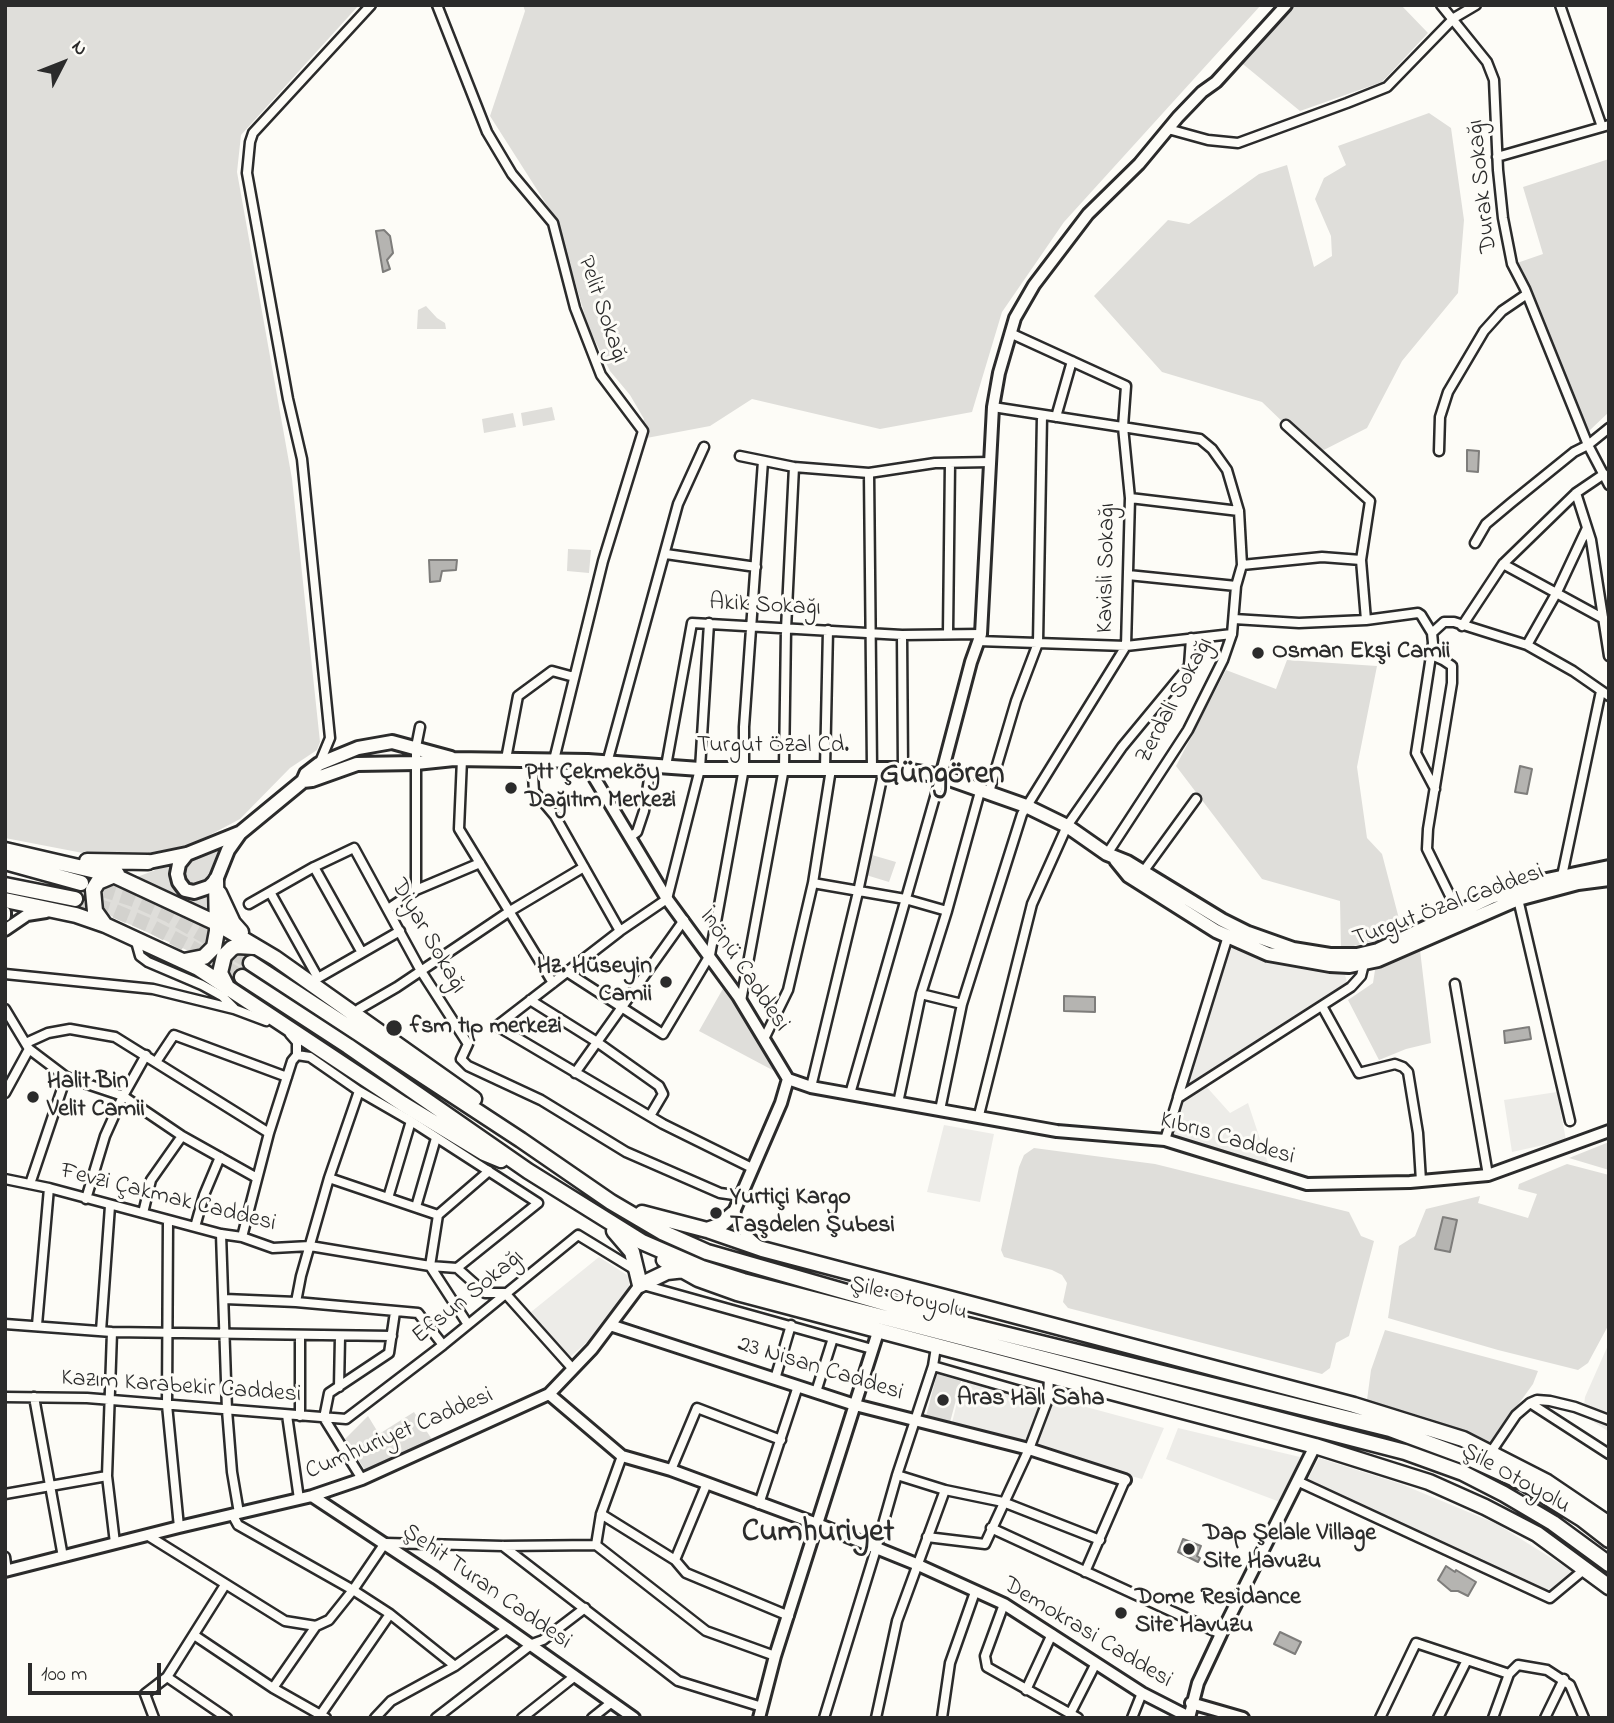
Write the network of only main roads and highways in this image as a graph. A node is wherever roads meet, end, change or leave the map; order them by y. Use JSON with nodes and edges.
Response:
{"nodes":[{"id":1,"x":458,"y":759,"type":"junction"},
{"id":2,"x":303,"y":780,"type":"junction"},
{"id":3,"x":240,"y":833,"type":"junction"},
{"id":4,"x":5,"y":850,"type":"edge"},
{"id":5,"x":187,"y":854,"type":"junction"},
{"id":6,"x":1110,"y":855,"type":"junction"},
{"id":7,"x":40,"y":858,"type":"junction"},
{"id":8,"x":5,"y":862,"type":"edge"},
{"id":9,"x":148,"y":862,"type":"junction"},
{"id":10,"x":1609,"y":867,"type":"edge"},
{"id":11,"x":113,"y":875,"type":"junction"},
{"id":12,"x":1609,"y":879,"type":"edge"},
{"id":13,"x":216,"y":880,"type":"junction"},
{"id":14,"x":81,"y":883,"type":"tunnel mouth"},
{"id":15,"x":5,"y":885,"type":"edge"},
{"id":16,"x":75,"y":899,"type":"tunnel mouth"},
{"id":17,"x":5,"y":900,"type":"edge"},
{"id":18,"x":1460,"y":917,"type":"junction"},
{"id":19,"x":216,"y":923,"type":"junction"},
{"id":20,"x":105,"y":925,"type":"junction"},
{"id":21,"x":250,"y":941,"type":"junction"},
{"id":22,"x":266,"y":951,"type":"junction"},
{"id":23,"x":1364,"y":959,"type":"junction"},
{"id":24,"x":184,"y":961,"type":"junction"},
{"id":25,"x":251,"y":964,"type":"tunnel mouth"},
{"id":26,"x":242,"y":977,"type":"tunnel mouth"},
{"id":27,"x":229,"y":990,"type":"junction"},
{"id":28,"x":543,"y":1155,"type":"junction"},
{"id":29,"x":528,"y":1171,"type":"junction"},
{"id":30,"x":611,"y":1202,"type":"junction"},
{"id":31,"x":733,"y":1214,"type":"road end"},
{"id":32,"x":598,"y":1215,"type":"junction"},
{"id":33,"x":707,"y":1230,"type":"junction"},
{"id":34,"x":642,"y":1242,"type":"junction"},
{"id":35,"x":702,"y":1268,"type":"junction"},
{"id":36,"x":681,"y":1270,"type":"junction"},
{"id":37,"x":1553,"y":1523,"type":"junction"},
{"id":38,"x":1609,"y":1524,"type":"edge"},
{"id":39,"x":1609,"y":1540,"type":"edge"},
{"id":40,"x":1609,"y":1564,"type":"edge"},
{"id":41,"x":1609,"y":1573,"type":"edge"},
{"id":42,"x":1609,"y":1587,"type":"edge"}],
"edges":[{"from":1,"to":2,"type":"main road","name":"Turgut Özal Cd."},
{"from":1,"to":2,"type":"main road","name":"Turgut Özal Cd."},
{"from":1,"to":6,"type":"main road","name":"Turgut Özal Cd."},
{"from":2,"to":3,"type":"main road","name":"Turgut Özal Cd."},
{"from":3,"to":5,"type":"main road"},
{"from":3,"to":13,"type":"main road"},
{"from":4,"to":7,"type":"highway"},
{"from":5,"to":9,"type":"main road"},
{"from":5,"to":13,"type":"main road"},
{"from":6,"to":23,"type":"main road","name":"Turgut Özal Caddesi"},
{"from":6,"to":23,"type":"main road","name":"Turgut Özal Caddesi"},
{"from":7,"to":9,"type":"highway"},
{"from":7,"to":11,"type":"highway"},
{"from":8,"to":14,"type":"highway"},
{"from":9,"to":11,"type":"highway"},
{"from":10,"to":18,"type":"main road","name":"Turgut Özal Caddesi"},
{"from":11,"to":19,"type":"highway"},
{"from":11,"to":20,"type":"highway"},
{"from":12,"to":18,"type":"main road","name":"Turgut Özal Caddesi"},
{"from":13,"to":19,"type":"highway"},
{"from":13,"to":21,"type":"highway"},
{"from":15,"to":16,"type":"highway"},
{"from":17,"to":20,"type":"highway"},
{"from":18,"to":23,"type":"main road","name":"Turgut Özal Caddesi"},
{"from":19,"to":21,"type":"highway"},
{"from":19,"to":24,"type":"highway"},
{"from":20,"to":24,"type":"highway"},
{"from":21,"to":22,"type":"highway"},
{"from":22,"to":27,"type":"highway"},
{"from":22,"to":28,"type":"highway"},
{"from":24,"to":27,"type":"highway"},
{"from":25,"to":28,"type":"highway","name":"Şile Otoyolu"},
{"from":26,"to":29,"type":"highway","name":"Şile Otoyolu"},
{"from":27,"to":29,"type":"highway"},
{"from":28,"to":30,"type":"highway","name":"Şile Otoyolu"},
{"from":29,"to":32,"type":"highway","name":"Şile Otoyolu"},
{"from":30,"to":33,"type":"highway"},
{"from":30,"to":39,"type":"highway","name":"Şile Otoyolu"},
{"from":31,"to":33,"type":"highway"},
{"from":32,"to":34,"type":"highway","name":"Şile Otoyolu"},
{"from":32,"to":36,"type":"highway"},
{"from":33,"to":38,"type":"highway"},
{"from":34,"to":35,"type":"highway","name":"Şile Otoyolu"},
{"from":34,"to":36,"type":"highway"},
{"from":35,"to":36,"type":"highway"},
{"from":35,"to":37,"type":"highway","name":"Şile Otoyolu"},
{"from":36,"to":42,"type":"highway"},
{"from":37,"to":40,"type":"highway","name":"Şile Otoyolu"},
{"from":37,"to":41,"type":"highway"}]}
